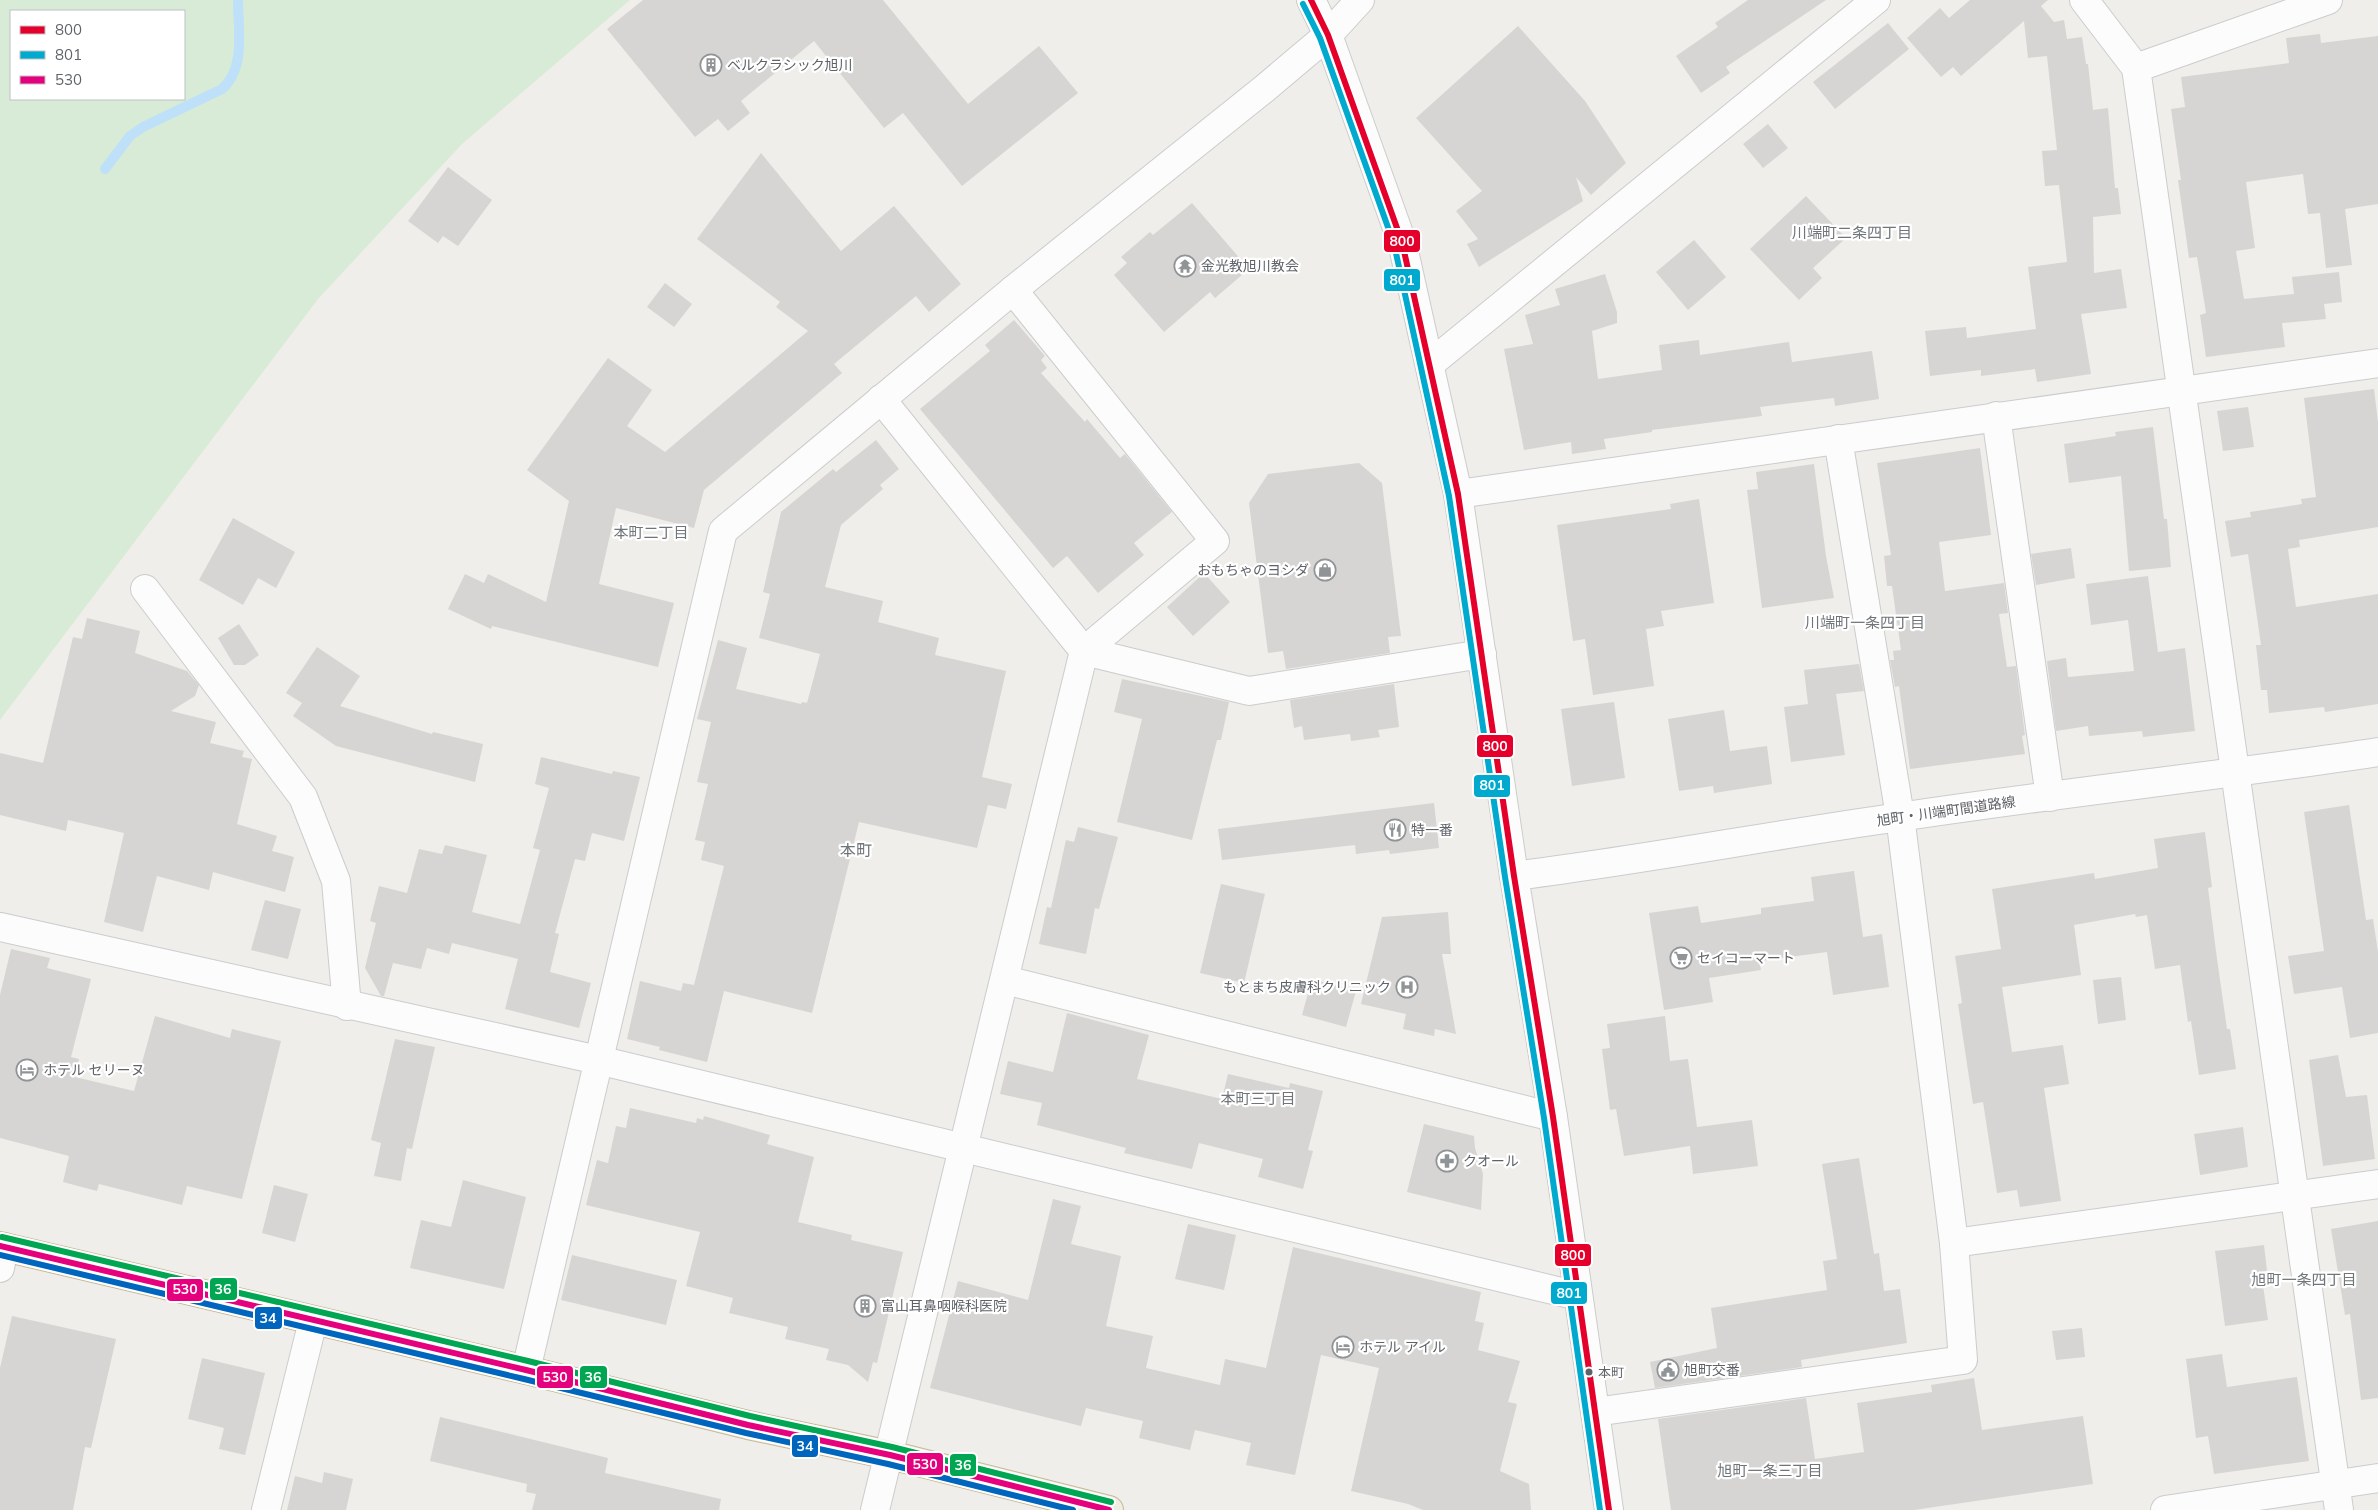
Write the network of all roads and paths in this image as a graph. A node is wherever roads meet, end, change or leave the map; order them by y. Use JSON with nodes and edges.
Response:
{"nodes":[{"id":1,"x":1311,"y":0,"type":"edge"},
{"id":2,"x":1360,"y":0,"type":"edge"},
{"id":3,"x":1876,"y":0,"type":"edge"},
{"id":4,"x":2084,"y":0,"type":"edge"},
{"id":5,"x":2328,"y":0,"type":"edge"},
{"id":6,"x":1328,"y":34,"type":"junction"},
{"id":7,"x":2136,"y":68,"type":"junction"},
{"id":8,"x":1013,"y":290,"type":"junction"},
{"id":9,"x":2378,"y":363,"type":"edge"},
{"id":10,"x":1430,"y":364,"type":"junction"},
{"id":11,"x":2182,"y":389,"type":"junction"},
{"id":12,"x":881,"y":399,"type":"junction"},
{"id":13,"x":1996,"y":416,"type":"junction"},
{"id":14,"x":1838,"y":439,"type":"junction"},
{"id":15,"x":1458,"y":494,"type":"junction"},
{"id":16,"x":145,"y":589,"type":"dead end"},
{"id":17,"x":1084,"y":651,"type":"junction"},
{"id":18,"x":1482,"y":654,"type":"junction"},
{"id":19,"x":2378,"y":752,"type":"edge"},
{"id":20,"x":2234,"y":774,"type":"junction"},
{"id":21,"x":2050,"y":797,"type":"junction"},
{"id":22,"x":1900,"y":816,"type":"junction"},
{"id":23,"x":1514,"y":876,"type":"junction"},
{"id":24,"x":0,"y":927,"type":"edge"},
{"id":25,"x":1005,"y":980,"type":"junction"},
{"id":26,"x":347,"y":1006,"type":"junction"},
{"id":27,"x":598,"y":1060,"type":"junction"},
{"id":28,"x":1553,"y":1117,"type":"junction"},
{"id":29,"x":964,"y":1148,"type":"junction"},
{"id":30,"x":2378,"y":1184,"type":"edge"},
{"id":31,"x":2296,"y":1194,"type":"junction"},
{"id":32,"x":1954,"y":1243,"type":"junction"},
{"id":33,"x":1,"y":1254,"type":"edge"},
{"id":34,"x":1578,"y":1296,"type":"junction"},
{"id":35,"x":313,"y":1321,"type":"junction"},
{"id":36,"x":526,"y":1370,"type":"junction"},
{"id":37,"x":1595,"y":1412,"type":"junction"},
{"id":38,"x":890,"y":1455,"type":"junction"},
{"id":39,"x":2378,"y":1478,"type":"edge"},
{"id":40,"x":2337,"y":1497,"type":"edge"},
{"id":41,"x":266,"y":1510,"type":"edge"},
{"id":42,"x":875,"y":1510,"type":"edge"},
{"id":43,"x":1109,"y":1510,"type":"edge"},
{"id":44,"x":1609,"y":1510,"type":"edge"},
{"id":45,"x":2165,"y":1510,"type":"edge"}],
"edges":[{"from":1,"to":6,"type":"street"},
{"from":2,"to":6,"type":"street"},
{"from":3,"to":10,"type":"street"},
{"from":4,"to":7,"type":"street"},
{"from":5,"to":7,"type":"street"},
{"from":6,"to":8,"type":"street"},
{"from":6,"to":10,"type":"street"},
{"from":7,"to":11,"type":"street"},
{"from":8,"to":12,"type":"street"},
{"from":8,"to":17,"type":"street"},
{"from":9,"to":11,"type":"street"},
{"from":10,"to":15,"type":"street"},
{"from":11,"to":13,"type":"street"},
{"from":11,"to":20,"type":"street"},
{"from":12,"to":17,"type":"street"},
{"from":12,"to":27,"type":"street"},
{"from":13,"to":14,"type":"street"},
{"from":13,"to":21,"type":"street"},
{"from":14,"to":15,"type":"street"},
{"from":14,"to":22,"type":"street"},
{"from":15,"to":18,"type":"street"},
{"from":16,"to":26,"type":"street"},
{"from":17,"to":18,"type":"street"},
{"from":17,"to":25,"type":"street"},
{"from":18,"to":23,"type":"street"},
{"from":19,"to":20,"type":"street","name":"旭町・川端町間道路線"},
{"from":20,"to":21,"type":"street","name":"旭町・川端町間道路線"},
{"from":20,"to":31,"type":"street"},
{"from":21,"to":22,"type":"street","name":"旭町・川端町間道路線"},
{"from":22,"to":23,"type":"street","name":"旭町・川端町間道路線"},
{"from":22,"to":32,"type":"street"},
{"from":23,"to":28,"type":"street"},
{"from":24,"to":26,"type":"street"},
{"from":25,"to":28,"type":"street"},
{"from":25,"to":29,"type":"street"},
{"from":26,"to":27,"type":"street"},
{"from":27,"to":29,"type":"street"},
{"from":27,"to":36,"type":"street"},
{"from":28,"to":34,"type":"street"},
{"from":29,"to":34,"type":"street"},
{"from":29,"to":38,"type":"street"},
{"from":30,"to":31,"type":"street"},
{"from":31,"to":32,"type":"street"},
{"from":31,"to":40,"type":"street"},
{"from":32,"to":37,"type":"street"},
{"from":33,"to":35,"type":"highway"},
{"from":34,"to":37,"type":"street"},
{"from":35,"to":36,"type":"highway"},
{"from":35,"to":41,"type":"street"},
{"from":36,"to":38,"type":"highway"},
{"from":37,"to":44,"type":"street"},
{"from":38,"to":42,"type":"street"},
{"from":38,"to":43,"type":"highway"},
{"from":39,"to":40,"type":"street"},
{"from":40,"to":45,"type":"street"}]}
